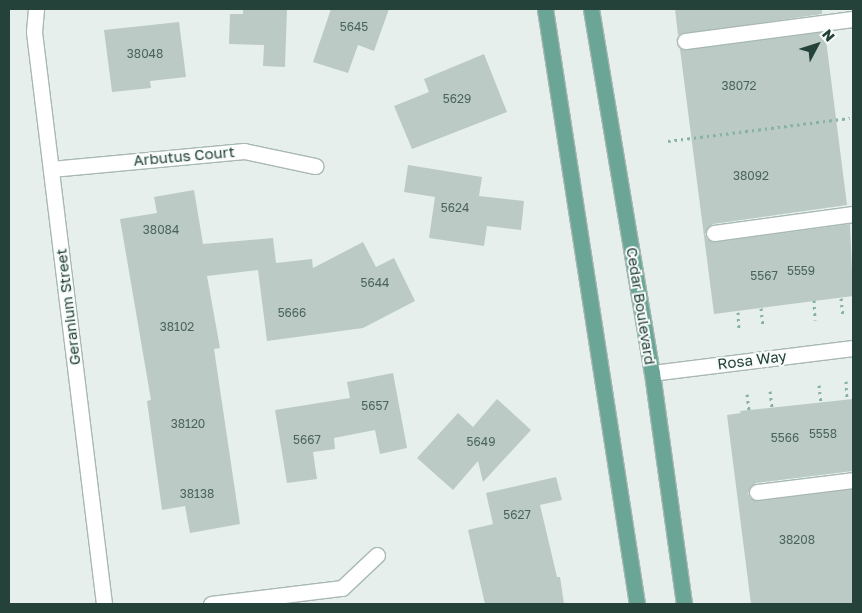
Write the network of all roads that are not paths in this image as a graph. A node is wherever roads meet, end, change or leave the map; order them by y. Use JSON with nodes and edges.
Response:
{"nodes":[{"id":1,"x":36,"y":9,"type":"edge"},
{"id":2,"x":545,"y":9,"type":"edge"},
{"id":3,"x":591,"y":9,"type":"edge"},
{"id":4,"x":853,"y":19,"type":"edge"},
{"id":5,"x":685,"y":41,"type":"dead end"},
{"id":6,"x":315,"y":166,"type":"dead end"},
{"id":7,"x":51,"y":169,"type":"junction"},
{"id":8,"x":853,"y":214,"type":"edge"},
{"id":9,"x":714,"y":233,"type":"dead end"},
{"id":10,"x":853,"y":348,"type":"edge"},
{"id":11,"x":652,"y":373,"type":"junction"},
{"id":12,"x":853,"y":480,"type":"edge"},
{"id":13,"x":757,"y":492,"type":"dead end"},
{"id":14,"x":377,"y":555,"type":"dead end"},
{"id":15,"x":104,"y":604,"type":"edge"},
{"id":16,"x":211,"y":604,"type":"edge"},
{"id":17,"x":636,"y":604,"type":"edge"},
{"id":18,"x":684,"y":604,"type":"edge"}],
"edges":[{"from":1,"to":7,"type":"street","name":"Geranium Street"},
{"from":2,"to":17,"type":"main road"},
{"from":3,"to":11,"type":"main road","name":"Cedar Boulevard"},
{"from":4,"to":5,"type":"street"},
{"from":6,"to":7,"type":"street","name":"Arbutus Court"},
{"from":7,"to":15,"type":"street","name":"Geranium Street"},
{"from":8,"to":9,"type":"street"},
{"from":10,"to":11,"type":"street","name":"Rosa Way"},
{"from":11,"to":18,"type":"main road","name":"Cedar Boulevard"},
{"from":12,"to":13,"type":"street"},
{"from":14,"to":16,"type":"street"}]}
